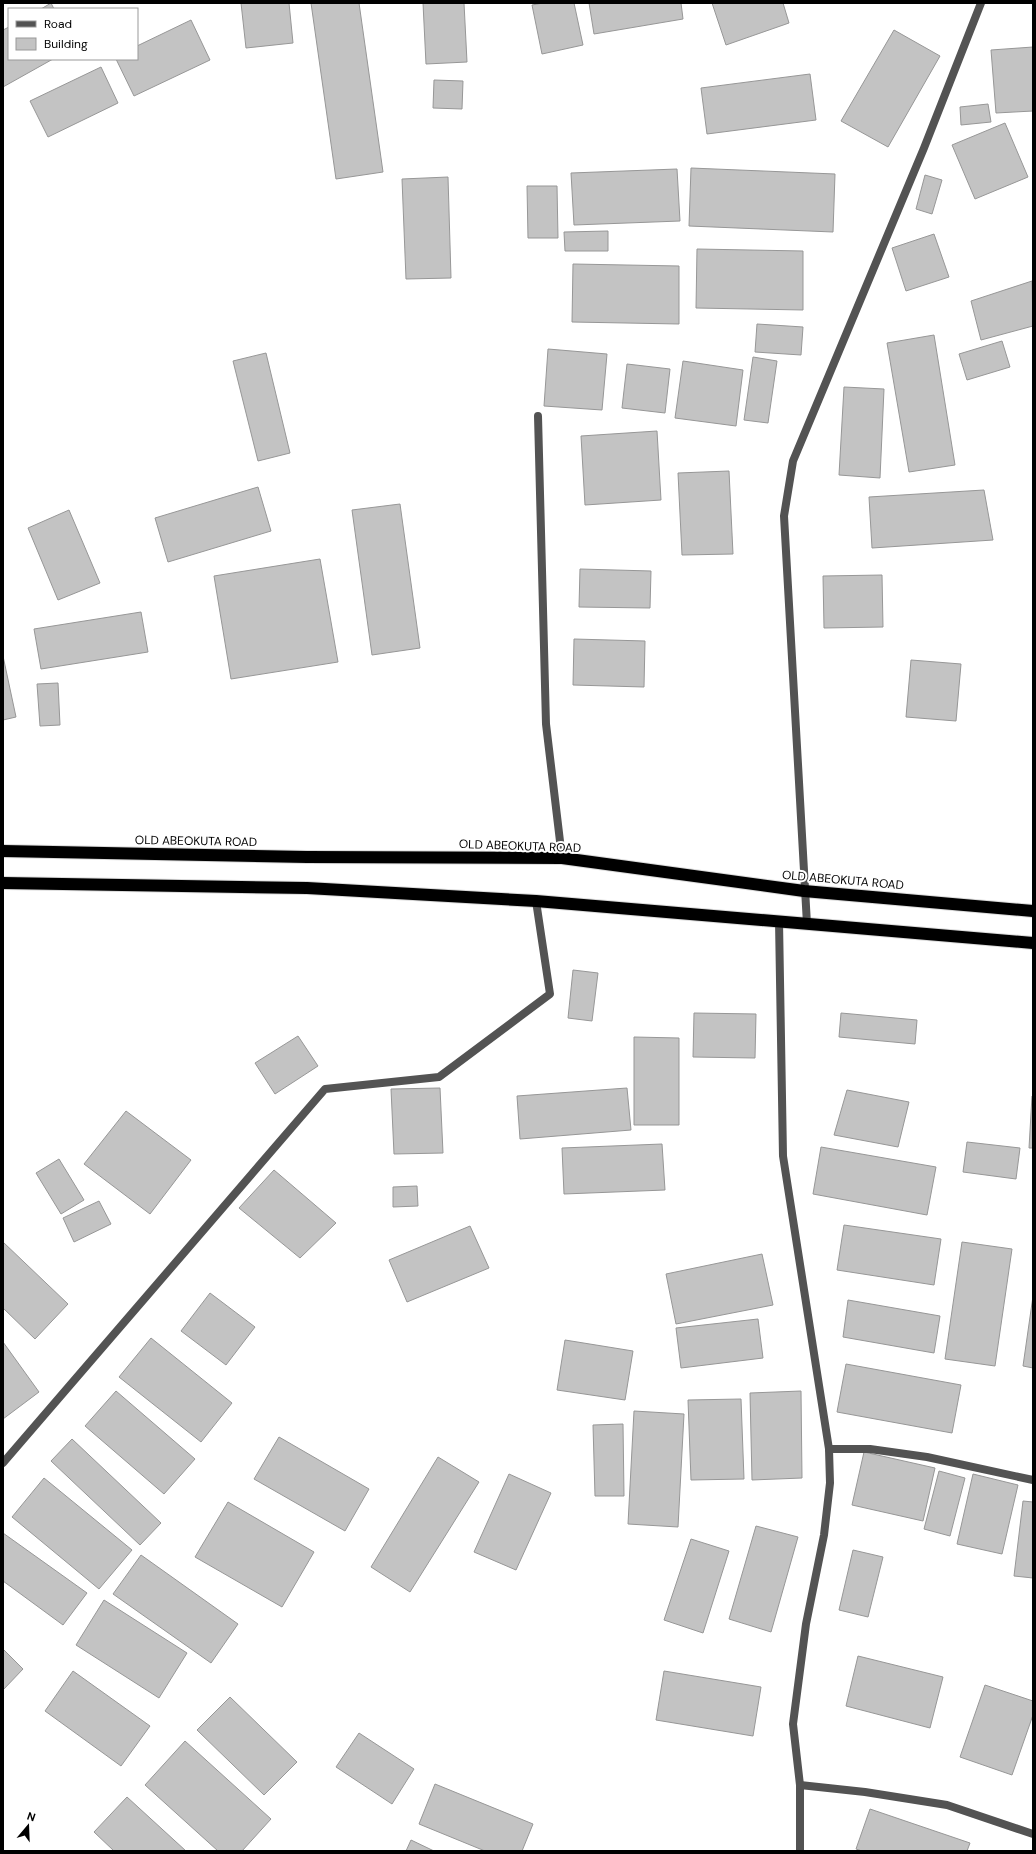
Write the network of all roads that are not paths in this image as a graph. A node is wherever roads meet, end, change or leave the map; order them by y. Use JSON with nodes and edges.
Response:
{"nodes":[{"id":1,"x":981,"y":3,"type":"edge"},
{"id":2,"x":538,"y":416,"type":"dead end"},
{"id":3,"x":3,"y":851,"type":"edge"},
{"id":4,"x":562,"y":858,"type":"junction"},
{"id":5,"x":3,"y":883,"type":"edge"},
{"id":6,"x":804,"y":891,"type":"junction"},
{"id":7,"x":536,"y":901,"type":"junction"},
{"id":8,"x":1033,"y":911,"type":"edge"},
{"id":9,"x":779,"y":921,"type":"junction"},
{"id":10,"x":807,"y":924,"type":"junction"},
{"id":11,"x":1033,"y":944,"type":"edge"},
{"id":12,"x":829,"y":1449,"type":"junction"},
{"id":13,"x":3,"y":1463,"type":"edge"},
{"id":14,"x":1033,"y":1480,"type":"edge"},
{"id":15,"x":800,"y":1785,"type":"junction"},
{"id":16,"x":1033,"y":1834,"type":"edge"},
{"id":17,"x":800,"y":1851,"type":"edge"}],
"edges":[{"from":1,"to":6,"type":"street"},
{"from":2,"to":4,"type":"street"},
{"from":3,"to":4,"type":"highway","name":"OLD ABEOKUTA ROAD"},
{"from":4,"to":6,"type":"highway","name":"OLD ABEOKUTA ROAD"},
{"from":5,"to":7,"type":"highway"},
{"from":6,"to":8,"type":"highway","name":"OLD ABEOKUTA ROAD"},
{"from":6,"to":10,"type":"street"},
{"from":7,"to":9,"type":"highway"},
{"from":7,"to":13,"type":"street"},
{"from":9,"to":10,"type":"highway"},
{"from":9,"to":12,"type":"street"},
{"from":10,"to":11,"type":"highway"},
{"from":12,"to":14,"type":"street"},
{"from":12,"to":15,"type":"street"},
{"from":15,"to":16,"type":"street"},
{"from":15,"to":17,"type":"street"}]}
